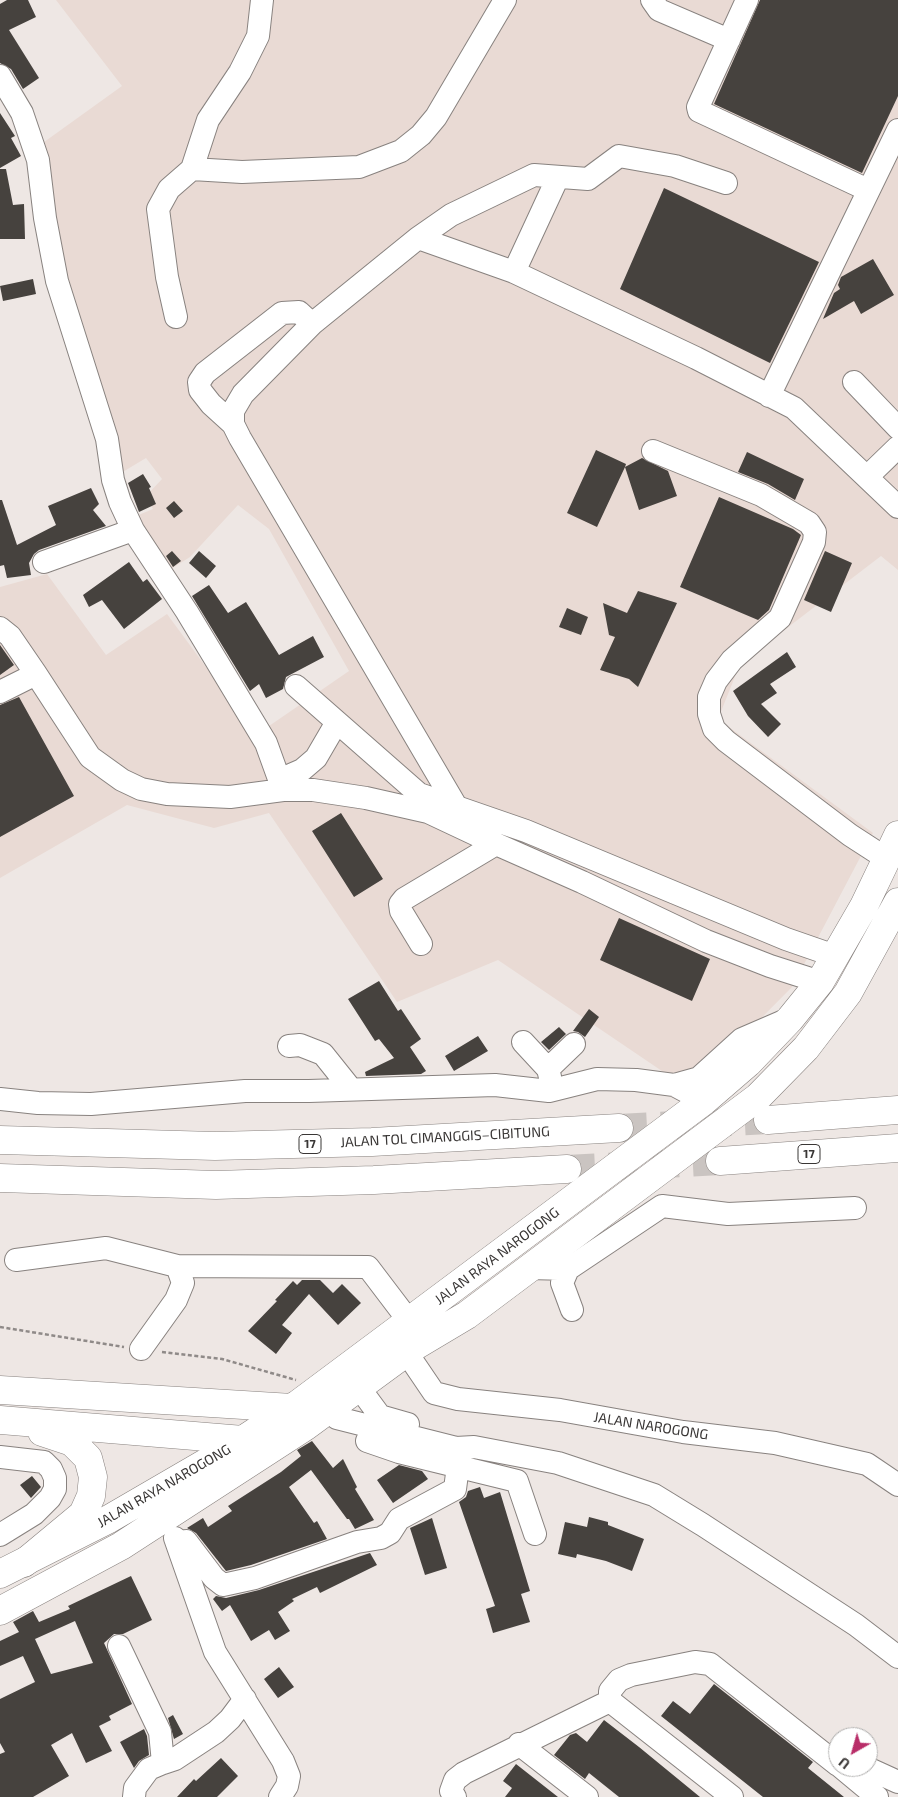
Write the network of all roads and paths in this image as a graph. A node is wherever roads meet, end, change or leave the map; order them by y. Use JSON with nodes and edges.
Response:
{"nodes":[{"id":1,"x":262,"y":0,"type":"edge"},
{"id":2,"x":505,"y":0,"type":"edge"},
{"id":3,"x":652,"y":0,"type":"edge"},
{"id":4,"x":747,"y":0,"type":"edge"},
{"id":5,"x":728,"y":40,"type":"junction"},
{"id":6,"x":0,"y":76,"type":"edge"},
{"id":7,"x":898,"y":132,"type":"edge"},
{"id":8,"x":192,"y":168,"type":"junction"},
{"id":9,"x":558,"y":177,"type":"junction"},
{"id":10,"x":726,"y":183,"type":"dead end"},
{"id":11,"x":868,"y":190,"type":"junction"},
{"id":12,"x":418,"y":238,"type":"junction"},
{"id":13,"x":514,"y":272,"type":"junction"},
{"id":14,"x":176,"y":317,"type":"dead end"},
{"id":15,"x":312,"y":324,"type":"junction"},
{"id":16,"x":854,"y":382,"type":"dead end"},
{"id":17,"x":769,"y":396,"type":"junction"},
{"id":18,"x":233,"y":424,"type":"junction"},
{"id":19,"x":898,"y":428,"type":"edge"},
{"id":20,"x":898,"y":447,"type":"edge"},
{"id":21,"x":653,"y":451,"type":"dead end"},
{"id":22,"x":867,"y":477,"type":"junction"},
{"id":23,"x":898,"y":507,"type":"edge"},
{"id":24,"x":133,"y":530,"type":"junction"},
{"id":25,"x":44,"y":562,"type":"dead end"},
{"id":26,"x":0,"y":628,"type":"edge"},
{"id":27,"x":36,"y":674,"type":"junction"},
{"id":28,"x":296,"y":686,"type":"dead end"},
{"id":29,"x":0,"y":692,"type":"edge"},
{"id":30,"x":337,"y":722,"type":"junction"},
{"id":31,"x":281,"y":785,"type":"junction"},
{"id":32,"x":456,"y":806,"type":"junction"},
{"id":33,"x":496,"y":844,"type":"junction"},
{"id":34,"x":892,"y":847,"type":"edge"},
{"id":35,"x":864,"y":906,"type":"junction"},
{"id":36,"x":895,"y":916,"type":"edge"},
{"id":37,"x":421,"y":944,"type":"dead end"},
{"id":38,"x":835,"y":956,"type":"junction"},
{"id":39,"x":820,"y":982,"type":"junction"},
{"id":40,"x":790,"y":1019,"type":"junction"},
{"id":41,"x":523,"y":1042,"type":"dead end"},
{"id":42,"x":574,"y":1044,"type":"dead end"},
{"id":43,"x":288,"y":1046,"type":"dead end"},
{"id":44,"x":548,"y":1080,"type":"junction"},
{"id":45,"x":674,"y":1085,"type":"junction"},
{"id":46,"x":351,"y":1088,"type":"junction"},
{"id":47,"x":0,"y":1099,"type":"edge"},
{"id":48,"x":704,"y":1101,"type":"junction"},
{"id":49,"x":898,"y":1110,"type":"edge"},
{"id":50,"x":768,"y":1120,"type":"tunnel mouth"},
{"id":51,"x":620,"y":1128,"type":"tunnel mouth"},
{"id":52,"x":0,"y":1140,"type":"edge"},
{"id":53,"x":898,"y":1148,"type":"edge"},
{"id":54,"x":720,"y":1161,"type":"tunnel mouth"},
{"id":55,"x":567,"y":1169,"type":"tunnel mouth"},
{"id":56,"x":0,"y":1178,"type":"edge"},
{"id":57,"x":855,"y":1208,"type":"dead end"},
{"id":58,"x":16,"y":1260,"type":"dead end"},
{"id":59,"x":177,"y":1266,"type":"junction"},
{"id":60,"x":529,"y":1268,"type":"junction"},
{"id":61,"x":568,"y":1269,"type":"junction"},
{"id":62,"x":572,"y":1310,"type":"dead end"},
{"id":63,"x":466,"y":1315,"type":"junction"},
{"id":64,"x":409,"y":1321,"type":"junction"},
{"id":65,"x":0,"y":1327,"type":"edge"},
{"id":66,"x":141,"y":1349,"type":"junction"},
{"id":67,"x":413,"y":1362,"type":"junction"},
{"id":68,"x":321,"y":1387,"type":"junction"},
{"id":69,"x":0,"y":1390,"type":"edge"},
{"id":70,"x":366,"y":1397,"type":"junction"},
{"id":71,"x":315,"y":1420,"type":"junction"},
{"id":72,"x":5,"y":1421,"type":"edge"},
{"id":73,"x":474,"y":1447,"type":"junction"},
{"id":74,"x":249,"y":1449,"type":"junction"},
{"id":75,"x":0,"y":1457,"type":"edge"},
{"id":76,"x":458,"y":1466,"type":"junction"},
{"id":77,"x":898,"y":1485,"type":"edge"},
{"id":78,"x":173,"y":1534,"type":"junction"},
{"id":79,"x":535,"y":1534,"type":"dead end"},
{"id":80,"x":0,"y":1535,"type":"edge"},
{"id":81,"x":121,"y":1546,"type":"junction"},
{"id":82,"x":24,"y":1563,"type":"junction"},
{"id":83,"x":0,"y":1574,"type":"edge"},
{"id":84,"x":0,"y":1612,"type":"edge"},
{"id":85,"x":119,"y":1646,"type":"dead end"},
{"id":86,"x":898,"y":1658,"type":"edge"},
{"id":87,"x":245,"y":1699,"type":"junction"},
{"id":88,"x":610,"y":1701,"type":"junction"},
{"id":89,"x":519,"y":1744,"type":"junction"},
{"id":90,"x":828,"y":1756,"type":"edge"},
{"id":91,"x":163,"y":1763,"type":"junction"},
{"id":92,"x":878,"y":1773,"type":"edge"},
{"id":93,"x":853,"y":1777,"type":"edge"},
{"id":94,"x":898,"y":1782,"type":"edge"},
{"id":95,"x":134,"y":1797,"type":"edge"},
{"id":96,"x":280,"y":1797,"type":"edge"},
{"id":97,"x":455,"y":1797,"type":"edge"},
{"id":98,"x":587,"y":1797,"type":"edge"},
{"id":99,"x":732,"y":1797,"type":"edge"},
{"id":100,"x":877,"y":1797,"type":"edge"}],
"edges":[{"from":1,"to":8,"type":"street"},
{"from":2,"to":8,"type":"street"},
{"from":3,"to":5,"type":"street"},
{"from":4,"to":5,"type":"street"},
{"from":5,"to":11,"type":"street"},
{"from":6,"to":24,"type":"street"},
{"from":7,"to":11,"type":"street"},
{"from":8,"to":14,"type":"street"},
{"from":9,"to":10,"type":"street"},
{"from":9,"to":12,"type":"street"},
{"from":9,"to":13,"type":"street"},
{"from":11,"to":17,"type":"street"},
{"from":12,"to":13,"type":"street"},
{"from":12,"to":15,"type":"street"},
{"from":13,"to":17,"type":"street"},
{"from":15,"to":18,"type":"street"},
{"from":15,"to":18,"type":"street"},
{"from":16,"to":19,"type":"street"},
{"from":17,"to":22,"type":"street"},
{"from":18,"to":32,"type":"street"},
{"from":20,"to":22,"type":"street"},
{"from":21,"to":34,"type":"street"},
{"from":22,"to":23,"type":"street"},
{"from":24,"to":25,"type":"street"},
{"from":24,"to":31,"type":"street"},
{"from":26,"to":27,"type":"street"},
{"from":27,"to":29,"type":"street"},
{"from":27,"to":31,"type":"street"},
{"from":28,"to":30,"type":"street"},
{"from":30,"to":31,"type":"street"},
{"from":30,"to":32,"type":"street"},
{"from":31,"to":33,"type":"street"},
{"from":32,"to":38,"type":"street"},
{"from":33,"to":37,"type":"street"},
{"from":33,"to":39,"type":"street"},
{"from":34,"to":35,"type":"main road","name":"JALAN RAYA NAROGONG"},
{"from":35,"to":36,"type":"street"},
{"from":35,"to":38,"type":"main road","name":"JALAN RAYA NAROGONG"},
{"from":36,"to":60,"type":"main road","name":"JALAN RAYA NAROGONG"},
{"from":38,"to":39,"type":"main road","name":"JALAN RAYA NAROGONG"},
{"from":39,"to":40,"type":"main road","name":"JALAN RAYA NAROGONG"},
{"from":40,"to":45,"type":"street"},
{"from":40,"to":48,"type":"main road","name":"JALAN RAYA NAROGONG"},
{"from":41,"to":44,"type":"street"},
{"from":42,"to":44,"type":"street"},
{"from":43,"to":46,"type":"street"},
{"from":44,"to":45,"type":"street"},
{"from":44,"to":46,"type":"street"},
{"from":45,"to":48,"type":"street"},
{"from":46,"to":47,"type":"street"},
{"from":48,"to":64,"type":"main road","name":"JALAN RAYA NAROGONG"},
{"from":49,"to":50,"type":"main road"},
{"from":51,"to":52,"type":"main road","name":"JALAN TOL CIMANGGIS–CIBITUNG","number":"17"},
{"from":53,"to":54,"type":"main road","number":"17"},
{"from":55,"to":56,"type":"main road"},
{"from":57,"to":61,"type":"street"},
{"from":58,"to":59,"type":"street"},
{"from":59,"to":64,"type":"street"},
{"from":59,"to":66,"type":"street"},
{"from":60,"to":61,"type":"street"},
{"from":60,"to":63,"type":"main road","name":"JALAN RAYA NAROGONG"},
{"from":61,"to":62,"type":"street"},
{"from":63,"to":67,"type":"main road"},
{"from":63,"to":71,"type":"main road","name":"JALAN RAYA NAROGONG"},
{"from":64,"to":68,"type":"main road","name":"JALAN RAYA NAROGONG"},
{"from":65,"to":66,"type":"path"},
{"from":66,"to":68,"type":"path"},
{"from":67,"to":70,"type":"main road"},
{"from":67,"to":77,"type":"street","name":"JALAN NAROGONG"},
{"from":68,"to":71,"type":"main road","name":"JALAN RAYA NAROGONG"},
{"from":69,"to":71,"type":"main road"},
{"from":70,"to":71,"type":"main road"},
{"from":70,"to":73,"type":"street"},
{"from":71,"to":73,"type":"street"},
{"from":71,"to":74,"type":"main road","name":"JALAN RAYA NAROGONG"},
{"from":71,"to":76,"type":"street"},
{"from":71,"to":78,"type":"main road"},
{"from":72,"to":74,"type":"main road"},
{"from":72,"to":82,"type":"main road"},
{"from":73,"to":86,"type":"street"},
{"from":74,"to":81,"type":"main road","name":"JALAN RAYA NAROGONG"},
{"from":74,"to":82,"type":"main road","name":"JALAN RAYA NAROGONG"},
{"from":75,"to":80,"type":"street"},
{"from":76,"to":78,"type":"street"},
{"from":76,"to":79,"type":"street"},
{"from":78,"to":81,"type":"main road"},
{"from":78,"to":87,"type":"street"},
{"from":81,"to":84,"type":"main road","name":"JALAN RAYA NAROGONG"},
{"from":82,"to":83,"type":"main road","name":"JALAN RAYA NAROGONG"},
{"from":85,"to":91,"type":"street"},
{"from":87,"to":91,"type":"street"},
{"from":87,"to":96,"type":"street"},
{"from":88,"to":89,"type":"street"},
{"from":88,"to":90,"type":"street"},
{"from":88,"to":99,"type":"street"},
{"from":89,"to":97,"type":"street"},
{"from":89,"to":98,"type":"street"},
{"from":91,"to":95,"type":"street"},
{"from":92,"to":94,"type":"street"},
{"from":93,"to":100,"type":"street"}]}
